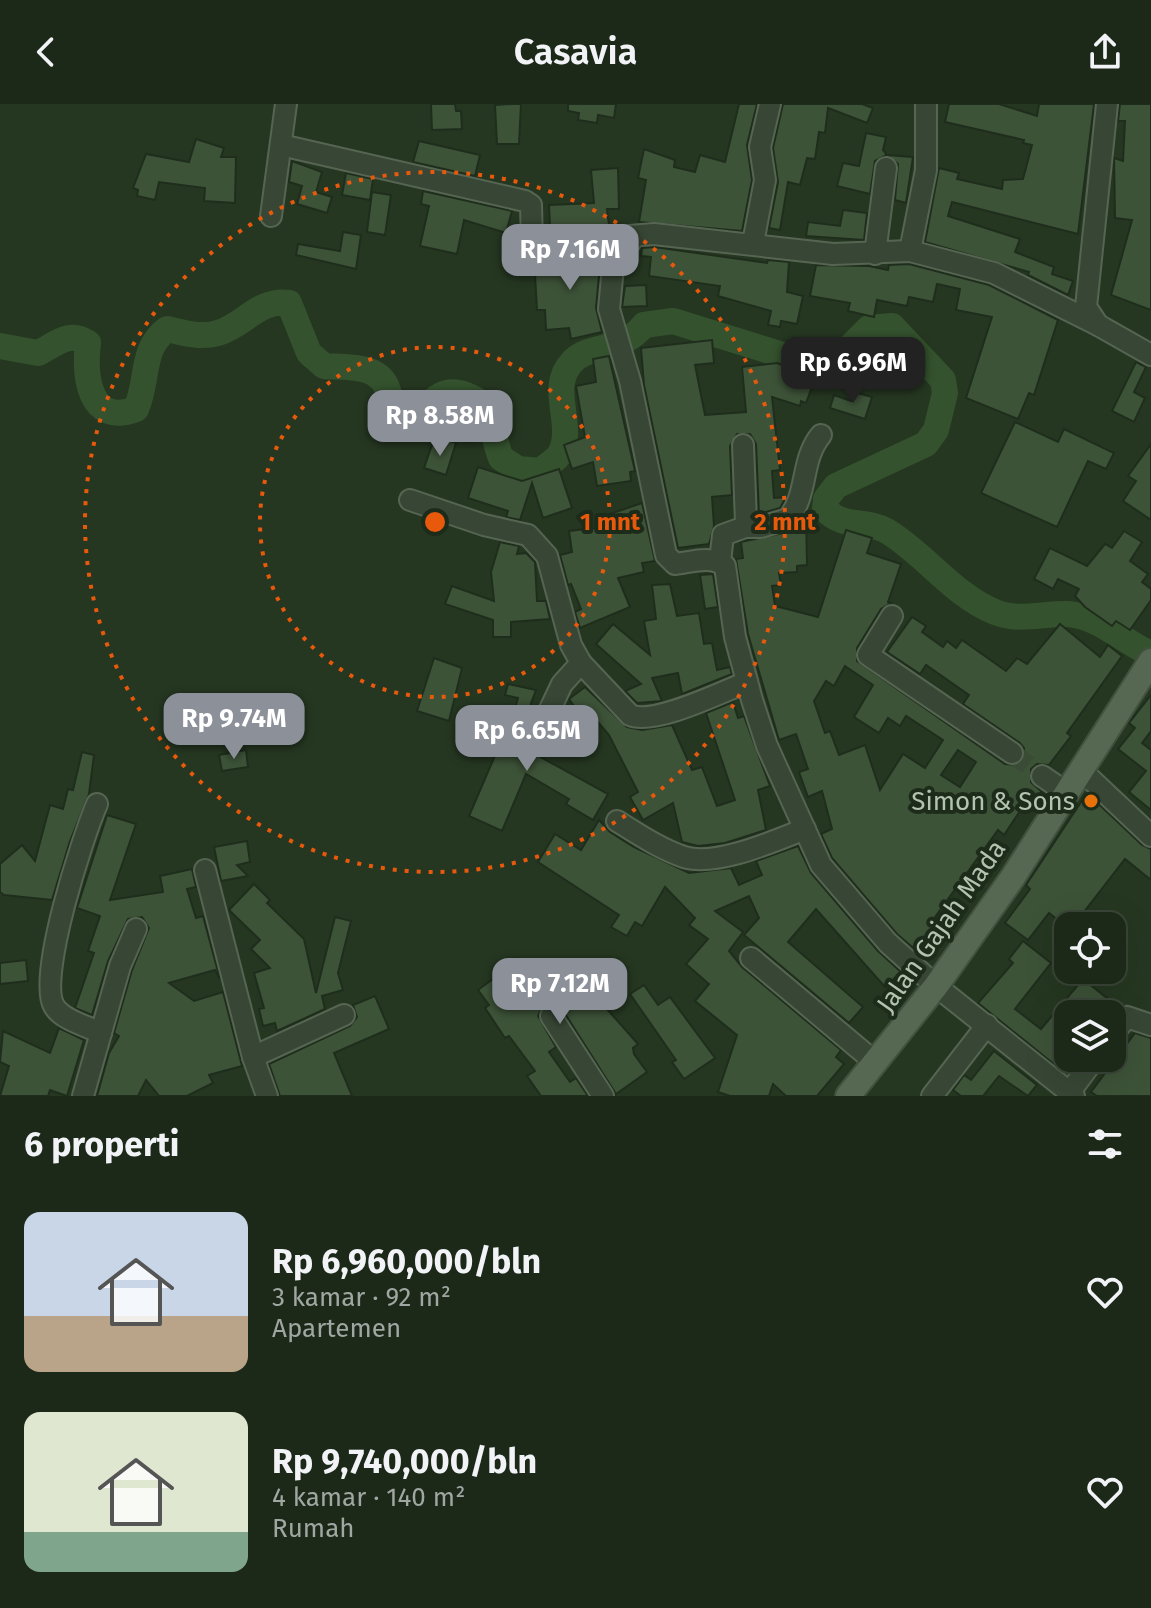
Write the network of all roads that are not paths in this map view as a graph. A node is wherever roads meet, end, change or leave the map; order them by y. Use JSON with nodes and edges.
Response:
{"nodes":[{"id":1,"x":286,"y":104,"type":"edge"},
{"id":2,"x":770,"y":104,"type":"edge"},
{"id":3,"x":926,"y":104,"type":"edge"},
{"id":4,"x":1107,"y":104,"type":"edge"},
{"id":5,"x":281,"y":145,"type":"junction"},
{"id":6,"x":886,"y":168,"type":"dead end"},
{"id":7,"x":271,"y":216,"type":"dead end"},
{"id":8,"x":633,"y":238,"type":"junction"},
{"id":9,"x":753,"y":243,"type":"junction"},
{"id":10,"x":910,"y":251,"type":"junction"},
{"id":11,"x":875,"y":254,"type":"junction"},
{"id":12,"x":1098,"y":325,"type":"junction"},
{"id":13,"x":1151,"y":355,"type":"edge"},
{"id":14,"x":821,"y":435,"type":"dead end"},
{"id":15,"x":743,"y":445,"type":"dead end"},
{"id":16,"x":410,"y":500,"type":"dead end"},
{"id":17,"x":745,"y":527,"type":"junction"},
{"id":18,"x":720,"y":562,"type":"junction"},
{"id":19,"x":892,"y":616,"type":"dead end"},
{"id":20,"x":581,"y":663,"type":"junction"},
{"id":21,"x":1147,"y":667,"type":"edge"},
{"id":22,"x":747,"y":682,"type":"junction"},
{"id":23,"x":543,"y":724,"type":"dead end"},
{"id":24,"x":1012,"y":753,"type":"tunnel mouth"},
{"id":25,"x":1081,"y":770,"type":"junction"},
{"id":26,"x":1042,"y":776,"type":"tunnel mouth"},
{"id":27,"x":1067,"y":793,"type":"junction"},
{"id":28,"x":97,"y":804,"type":"dead end"},
{"id":29,"x":617,"y":821,"type":"dead end"},
{"id":30,"x":805,"y":829,"type":"junction"},
{"id":31,"x":1151,"y":836,"type":"edge"},
{"id":32,"x":205,"y":870,"type":"dead end"},
{"id":33,"x":136,"y":929,"type":"dead end"},
{"id":34,"x":751,"y":958,"type":"dead end"},
{"id":35,"x":936,"y":986,"type":"junction"},
{"id":36,"x":344,"y":1015,"type":"dead end"},
{"id":37,"x":551,"y":1016,"type":"dead end"},
{"id":38,"x":1126,"y":1018,"type":"edge"},
{"id":39,"x":987,"y":1025,"type":"junction"},
{"id":40,"x":1151,"y":1025,"type":"edge"},
{"id":41,"x":101,"y":1033,"type":"junction"},
{"id":42,"x":253,"y":1057,"type":"junction"},
{"id":43,"x":876,"y":1063,"type":"junction"},
{"id":44,"x":1086,"y":1072,"type":"edge"},
{"id":45,"x":852,"y":1094,"type":"edge"},
{"id":46,"x":1071,"y":1094,"type":"edge"},
{"id":47,"x":83,"y":1096,"type":"edge"},
{"id":48,"x":267,"y":1096,"type":"edge"},
{"id":49,"x":603,"y":1096,"type":"edge"},
{"id":50,"x":932,"y":1096,"type":"edge"}],
"edges":[{"from":1,"to":5,"type":"street"},
{"from":2,"to":9,"type":"street"},
{"from":3,"to":10,"type":"street"},
{"from":4,"to":12,"type":"street"},
{"from":5,"to":7,"type":"street"},
{"from":5,"to":8,"type":"street"},
{"from":6,"to":11,"type":"street"},
{"from":8,"to":9,"type":"street"},
{"from":8,"to":18,"type":"street"},
{"from":9,"to":11,"type":"street"},
{"from":10,"to":11,"type":"street"},
{"from":10,"to":12,"type":"street"},
{"from":12,"to":13,"type":"street"},
{"from":14,"to":17,"type":"street"},
{"from":15,"to":17,"type":"street"},
{"from":16,"to":20,"type":"street"},
{"from":17,"to":18,"type":"street"},
{"from":18,"to":22,"type":"street"},
{"from":19,"to":24,"type":"street"},
{"from":20,"to":22,"type":"street"},
{"from":20,"to":23,"type":"street"},
{"from":21,"to":25,"type":"main road","name":"Jalan Gajah Mada"},
{"from":22,"to":30,"type":"street"},
{"from":25,"to":27,"type":"main road","name":"Jalan Gajah Mada"},
{"from":25,"to":31,"type":"street"},
{"from":26,"to":27,"type":"street"},
{"from":27,"to":35,"type":"main road","name":"Jalan Gajah Mada"},
{"from":28,"to":41,"type":"street"},
{"from":29,"to":30,"type":"street"},
{"from":30,"to":35,"type":"street"},
{"from":32,"to":42,"type":"street"},
{"from":33,"to":41,"type":"street"},
{"from":34,"to":43,"type":"street"},
{"from":35,"to":39,"type":"street"},
{"from":35,"to":43,"type":"main road","name":"Jalan Gajah Mada"},
{"from":36,"to":42,"type":"street"},
{"from":37,"to":49,"type":"street"},
{"from":38,"to":40,"type":"street"},
{"from":39,"to":46,"type":"street"},
{"from":39,"to":50,"type":"street"},
{"from":41,"to":47,"type":"street"},
{"from":42,"to":48,"type":"street"},
{"from":43,"to":45,"type":"main road","name":"Jalan Gajah Mada"},
{"from":44,"to":46,"type":"street"}]}
